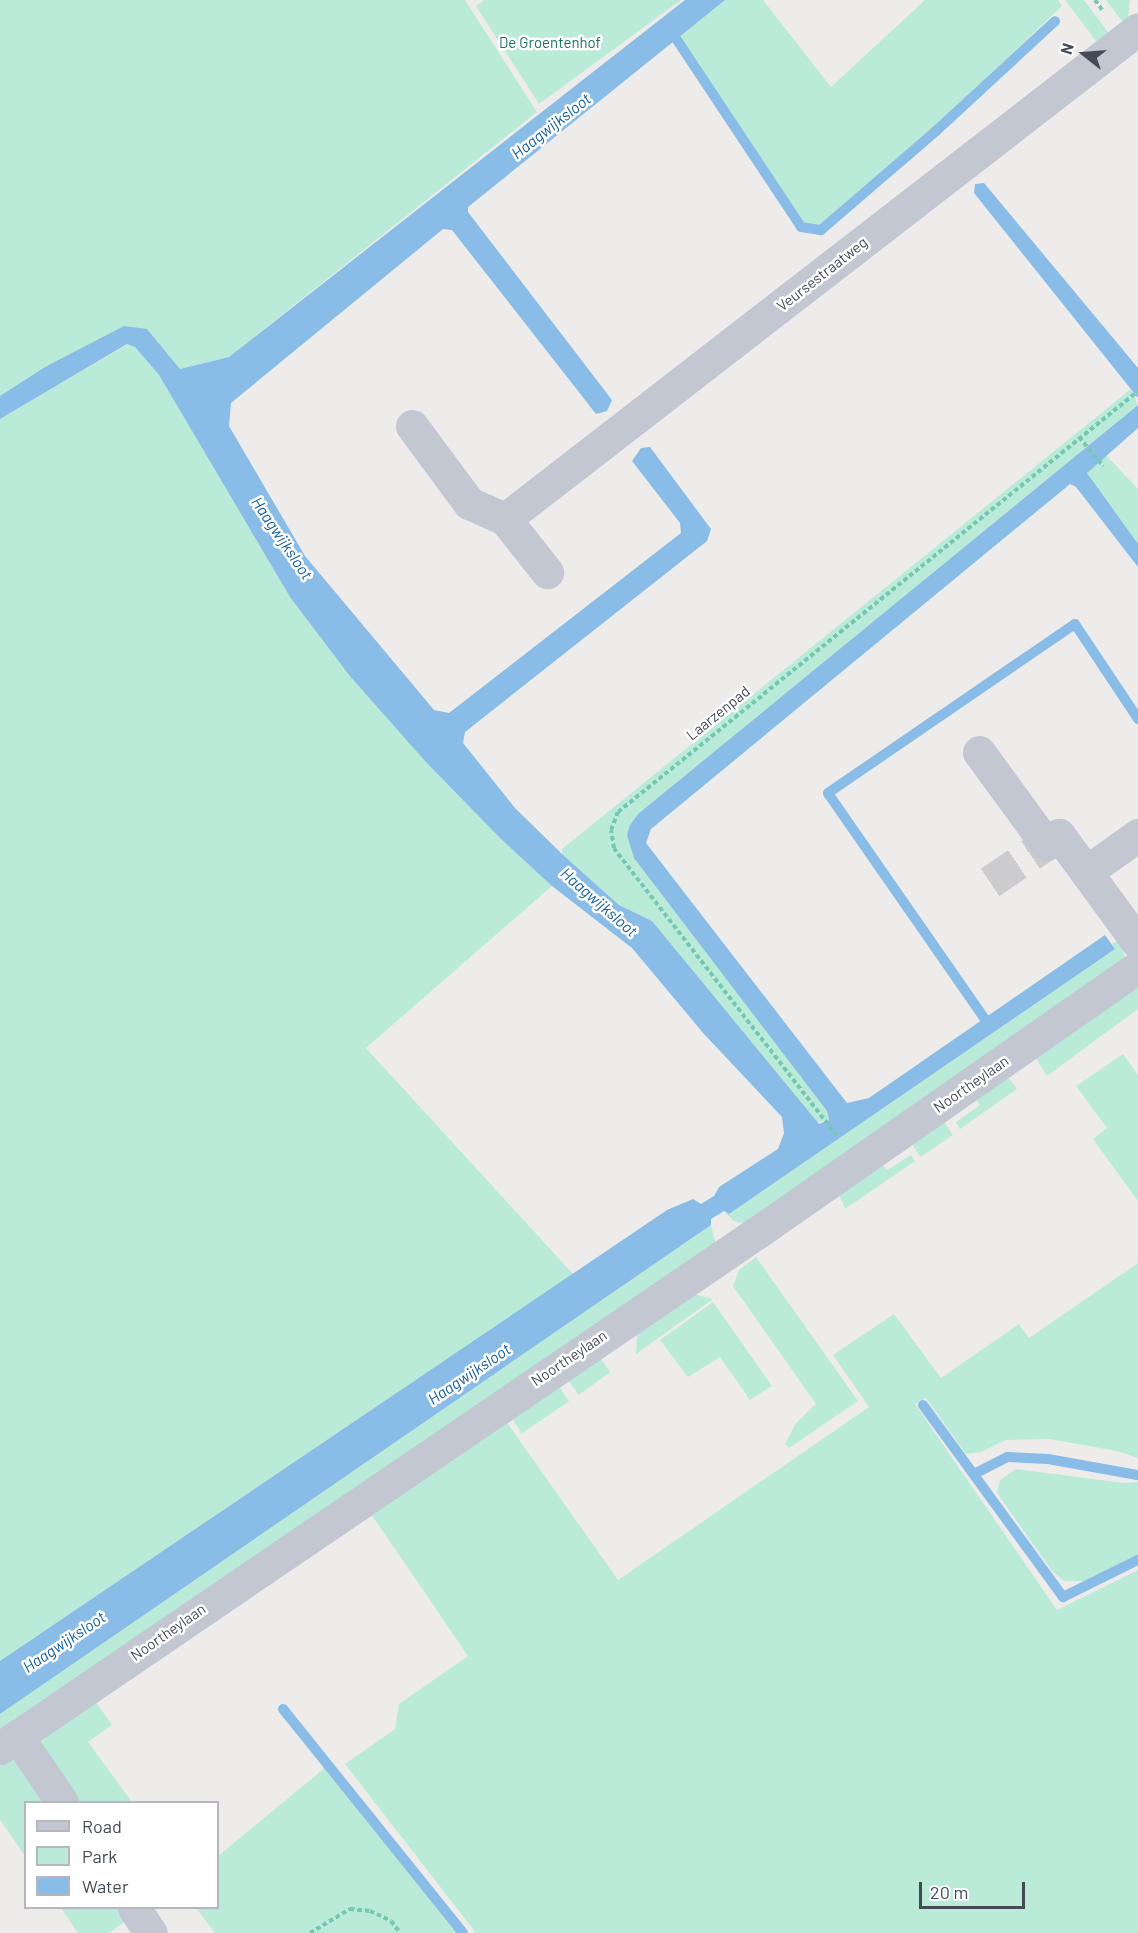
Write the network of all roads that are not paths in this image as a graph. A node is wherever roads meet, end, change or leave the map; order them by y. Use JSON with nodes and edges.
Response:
{"nodes":[{"id":1,"x":1138,"y":29,"type":"edge"},
{"id":2,"x":412,"y":426,"type":"dead end"},
{"id":3,"x":505,"y":519,"type":"junction"},
{"id":4,"x":547,"y":572,"type":"dead end"},
{"id":5,"x":979,"y":752,"type":"dead end"},
{"id":6,"x":1138,"y":835,"type":"edge"},
{"id":7,"x":1086,"y":872,"type":"junction"},
{"id":8,"x":1138,"y":943,"type":"edge"},
{"id":9,"x":1138,"y":967,"type":"edge"},
{"id":10,"x":8,"y":1742,"type":"edge"},
{"id":11,"x":60,"y":1801,"type":"edge"},
{"id":12,"x":135,"y":1909,"type":"edge"},
{"id":13,"x":151,"y":1933,"type":"edge"}],
"edges":[{"from":1,"to":3,"type":"street","name":"Veursestraatweg"},
{"from":2,"to":3,"type":"street"},
{"from":3,"to":4,"type":"street"},
{"from":5,"to":7,"type":"street"},
{"from":6,"to":7,"type":"street"},
{"from":7,"to":8,"type":"street"},
{"from":9,"to":10,"type":"street","name":"Noortheylaan"},
{"from":10,"to":11,"type":"street"},
{"from":12,"to":13,"type":"street"}]}
